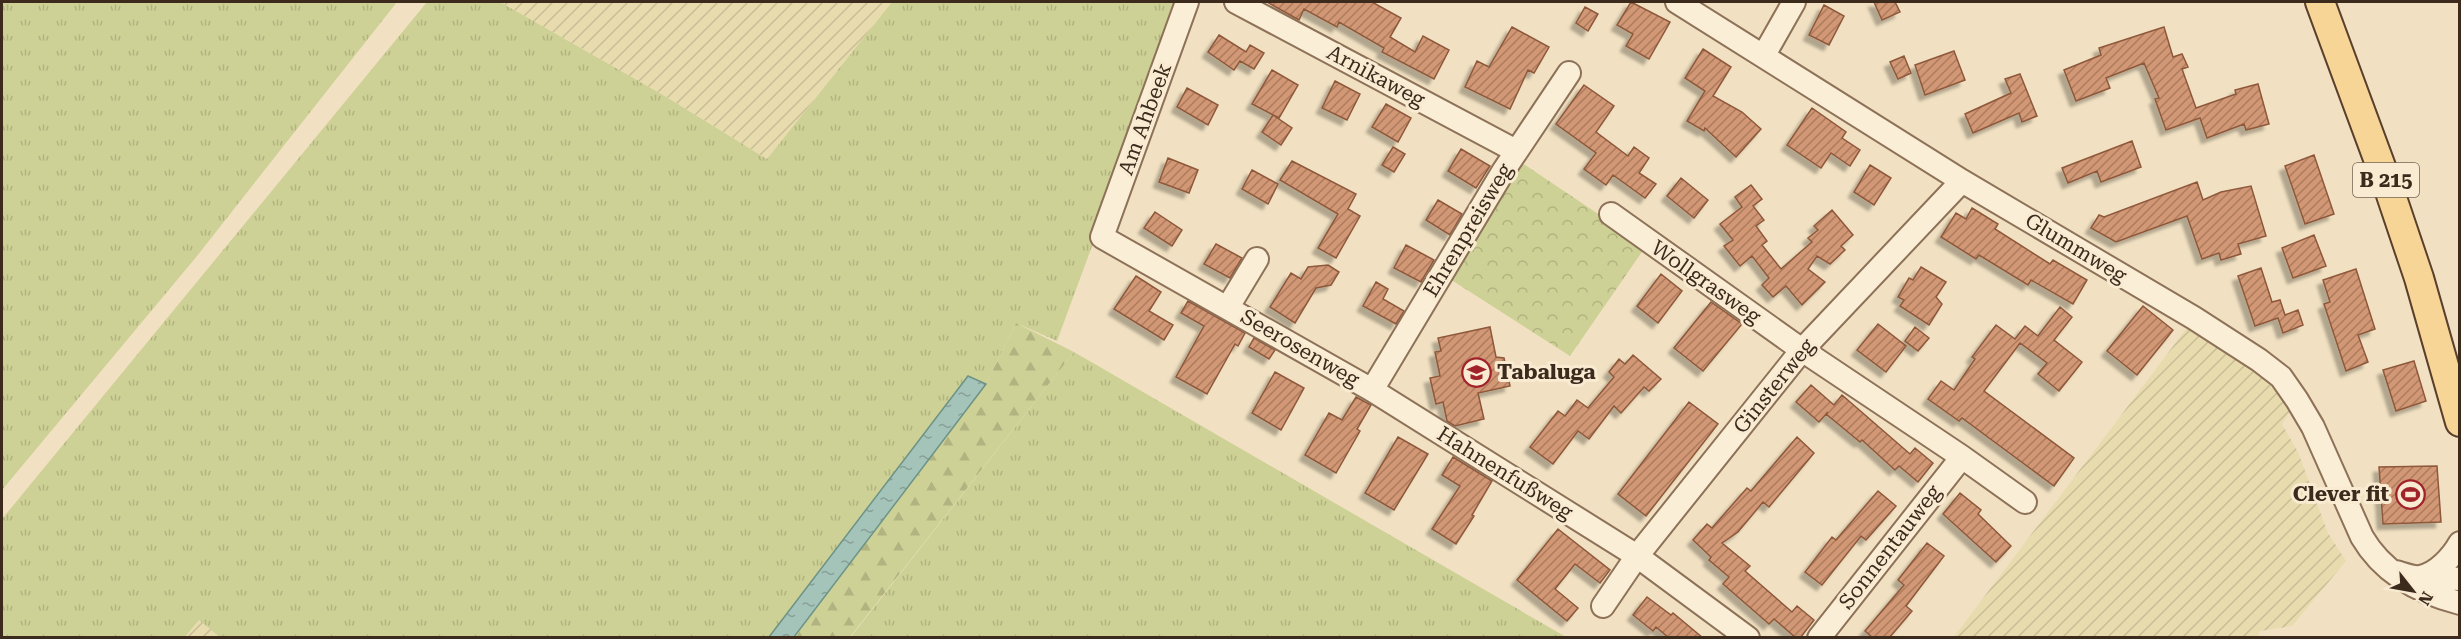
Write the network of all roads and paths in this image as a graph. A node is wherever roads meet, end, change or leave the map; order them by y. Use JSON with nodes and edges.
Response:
{"nodes":[{"id":1,"x":1187,"y":2,"type":"edge"},
{"id":2,"x":1236,"y":2,"type":"edge"},
{"id":3,"x":1677,"y":2,"type":"edge"},
{"id":4,"x":1794,"y":2,"type":"edge"},
{"id":5,"x":2320,"y":2,"type":"edge"},
{"id":6,"x":1764,"y":55,"type":"junction"},
{"id":7,"x":1569,"y":73,"type":"dead end"},
{"id":8,"x":1516,"y":151,"type":"junction"},
{"id":9,"x":1962,"y":181,"type":"junction"},
{"id":10,"x":1611,"y":214,"type":"dead end"},
{"id":11,"x":1102,"y":237,"type":"joint"},
{"id":12,"x":1257,"y":259,"type":"dead end"},
{"id":13,"x":1228,"y":307,"type":"junction"},
{"id":14,"x":1802,"y":350,"type":"junction"},
{"id":15,"x":1372,"y":390,"type":"junction"},
{"id":16,"x":2460,"y":422,"type":"edge"},
{"id":17,"x":1962,"y":457,"type":"junction"},
{"id":18,"x":2025,"y":502,"type":"dead end"},
{"id":19,"x":2460,"y":543,"type":"edge"},
{"id":20,"x":1637,"y":556,"type":"junction"},
{"id":21,"x":2392,"y":571,"type":"junction"},
{"id":22,"x":2420,"y":577,"type":"junction"},
{"id":23,"x":2460,"y":579,"type":"edge"},
{"id":24,"x":2460,"y":603,"type":"edge"},
{"id":25,"x":1603,"y":606,"type":"dead end"},
{"id":26,"x":1748,"y":638,"type":"edge"},
{"id":27,"x":1819,"y":638,"type":"edge"}],
"edges":[{"from":1,"to":11,"type":"street","name":"Am Ahbeek"},
{"from":2,"to":8,"type":"street","name":"Arnikaweg"},
{"from":3,"to":6,"type":"street","name":"Glummweg"},
{"from":4,"to":6,"type":"street"},
{"from":5,"to":16,"type":"main road","number":"B 215"},
{"from":6,"to":9,"type":"street","name":"Glummweg"},
{"from":7,"to":8,"type":"street","name":"Ehrenpreisweg"},
{"from":8,"to":15,"type":"street","name":"Ehrenpreisweg"},
{"from":9,"to":14,"type":"street","name":"Ginsterweg"},
{"from":9,"to":21,"type":"street","name":"Glummweg"},
{"from":10,"to":14,"type":"street","name":"Wollgrasweg"},
{"from":11,"to":13,"type":"street","name":"Seerosenweg"},
{"from":12,"to":13,"type":"street","name":"Seerosenweg"},
{"from":13,"to":15,"type":"street","name":"Seerosenweg"},
{"from":14,"to":17,"type":"street"},
{"from":14,"to":20,"type":"street","name":"Ginsterweg"},
{"from":15,"to":20,"type":"street","name":"Hahnenfußweg"},
{"from":17,"to":18,"type":"street"},
{"from":17,"to":27,"type":"street","name":"Sonnentauweg"},
{"from":19,"to":22,"type":"street"},
{"from":20,"to":25,"type":"street","name":"Ginsterweg"},
{"from":20,"to":26,"type":"street"},
{"from":21,"to":22,"type":"street"},
{"from":21,"to":24,"type":"street","name":"Glummweg"},
{"from":22,"to":23,"type":"street"}]}
